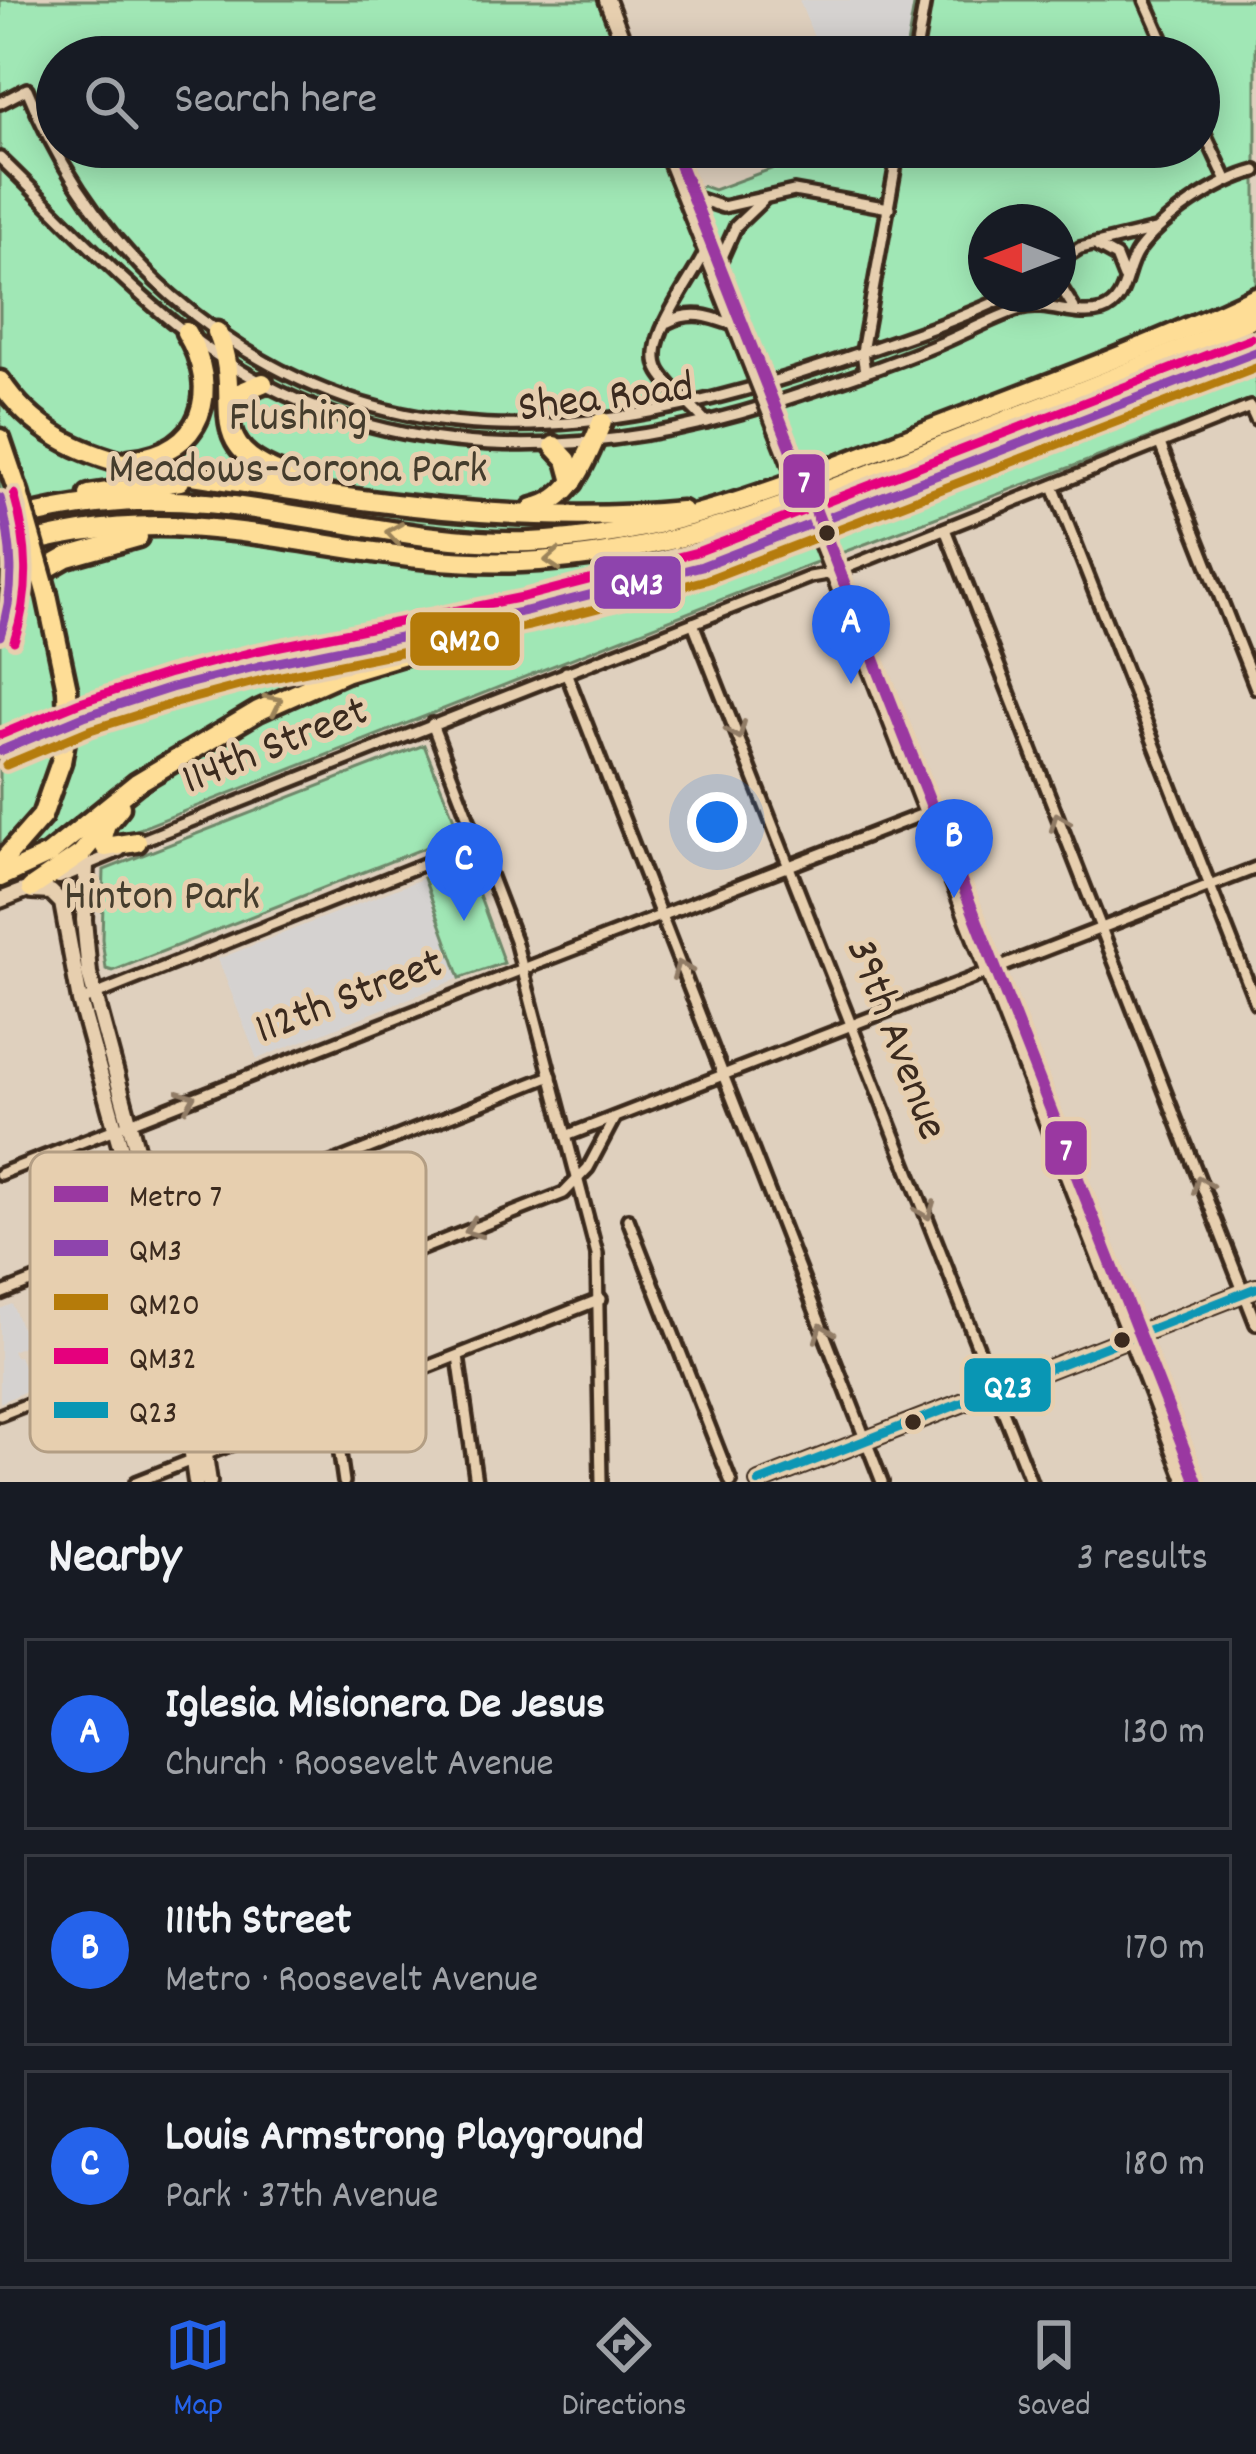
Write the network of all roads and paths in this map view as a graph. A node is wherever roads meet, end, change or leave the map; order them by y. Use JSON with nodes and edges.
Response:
{"nodes":[{"id":1,"x":607,"y":0,"type":"edge"},
{"id":2,"x":926,"y":0,"type":"edge"},
{"id":3,"x":1145,"y":0,"type":"edge"},
{"id":4,"x":621,"y":36,"type":"edge"},
{"id":5,"x":919,"y":36,"type":"edge"},
{"id":6,"x":1161,"y":36,"type":"edge"},
{"id":7,"x":0,"y":103,"type":"edge"},
{"id":8,"x":36,"y":110,"type":"edge"},
{"id":9,"x":0,"y":158,"type":"edge"},
{"id":10,"x":1220,"y":165,"type":"edge"},
{"id":11,"x":66,"y":168,"type":"edge"},
{"id":12,"x":673,"y":168,"type":"edge"},
{"id":13,"x":896,"y":168,"type":"edge"},
{"id":14,"x":1256,"y":171,"type":"edge"},
{"id":15,"x":1226,"y":178,"type":"junction"},
{"id":16,"x":683,"y":194,"type":"junction"},
{"id":17,"x":767,"y":197,"type":"junction"},
{"id":18,"x":889,"y":208,"type":"junction"},
{"id":19,"x":1160,"y":228,"type":"junction"},
{"id":20,"x":1098,"y":247,"type":"junction"},
{"id":21,"x":706,"y":250,"type":"junction"},
{"id":22,"x":1076,"y":251,"type":"edge"},
{"id":23,"x":715,"y":273,"type":"junction"},
{"id":24,"x":1124,"y":282,"type":"junction"},
{"id":25,"x":1256,"y":294,"type":"edge"},
{"id":26,"x":1078,"y":310,"type":"joint"},
{"id":27,"x":968,"y":311,"type":"edge"},
{"id":28,"x":1256,"y":316,"type":"edge"},
{"id":29,"x":663,"y":324,"type":"junction"},
{"id":30,"x":736,"y":326,"type":"junction"},
{"id":31,"x":186,"y":332,"type":"junction"},
{"id":32,"x":217,"y":332,"type":"junction"},
{"id":33,"x":862,"y":352,"type":"junction"},
{"id":34,"x":1256,"y":352,"type":"edge"},
{"id":35,"x":224,"y":360,"type":"junction"},
{"id":36,"x":865,"y":372,"type":"junction"},
{"id":37,"x":0,"y":381,"type":"edge"},
{"id":38,"x":263,"y":383,"type":"junction"},
{"id":39,"x":692,"y":406,"type":"junction"},
{"id":40,"x":1256,"y":420,"type":"edge"},
{"id":41,"x":602,"y":422,"type":"junction"},
{"id":42,"x":706,"y":422,"type":"junction"},
{"id":43,"x":229,"y":426,"type":"junction"},
{"id":44,"x":0,"y":439,"type":"edge"},
{"id":45,"x":593,"y":443,"type":"junction"},
{"id":46,"x":1160,"y":444,"type":"junction"},
{"id":47,"x":554,"y":446,"type":"junction"},
{"id":48,"x":100,"y":457,"type":"junction"},
{"id":49,"x":573,"y":482,"type":"junction"},
{"id":50,"x":1053,"y":486,"type":"junction"},
{"id":51,"x":268,"y":487,"type":"junction"},
{"id":52,"x":8,"y":494,"type":"edge"},
{"id":53,"x":757,"y":498,"type":"junction"},
{"id":54,"x":392,"y":502,"type":"junction"},
{"id":55,"x":468,"y":511,"type":"junction"},
{"id":56,"x":0,"y":522,"type":"edge"},
{"id":57,"x":945,"y":529,"type":"junction"},
{"id":58,"x":238,"y":532,"type":"junction"},
{"id":59,"x":0,"y":551,"type":"edge"},
{"id":60,"x":833,"y":573,"type":"junction"},
{"id":61,"x":633,"y":586,"type":"junction"},
{"id":62,"x":0,"y":595,"type":"edge"},
{"id":63,"x":6,"y":620,"type":"dead end"},
{"id":64,"x":693,"y":622,"type":"junction"},
{"id":65,"x":566,"y":672,"type":"junction"},
{"id":66,"x":1256,"y":688,"type":"edge"},
{"id":67,"x":432,"y":724,"type":"junction"},
{"id":68,"x":0,"y":751,"type":"edge"},
{"id":69,"x":62,"y":762,"type":"junction"},
{"id":70,"x":159,"y":769,"type":"junction"},
{"id":71,"x":926,"y":813,"type":"junction"},
{"id":72,"x":107,"y":824,"type":"junction"},
{"id":73,"x":93,"y":841,"type":"junction"},
{"id":74,"x":137,"y":842,"type":"junction"},
{"id":75,"x":478,"y":842,"type":"junction"},
{"id":76,"x":0,"y":852,"type":"edge"},
{"id":77,"x":0,"y":864,"type":"edge"},
{"id":78,"x":86,"y":866,"type":"junction"},
{"id":79,"x":791,"y":866,"type":"junction"},
{"id":80,"x":1256,"y":868,"type":"edge"},
{"id":81,"x":0,"y":877,"type":"edge"},
{"id":82,"x":1210,"y":886,"type":"junction"},
{"id":83,"x":15,"y":894,"type":"edge"},
{"id":84,"x":661,"y":919,"type":"junction"},
{"id":85,"x":1102,"y":929,"type":"junction"},
{"id":86,"x":524,"y":969,"type":"junction"},
{"id":87,"x":988,"y":974,"type":"junction"},
{"id":88,"x":87,"y":998,"type":"junction"},
{"id":89,"x":1256,"y":1003,"type":"edge"},
{"id":90,"x":854,"y":1026,"type":"junction"},
{"id":91,"x":551,"y":1076,"type":"junction"},
{"id":92,"x":723,"y":1076,"type":"junction"},
{"id":93,"x":616,"y":1117,"type":"junction"},
{"id":94,"x":122,"y":1125,"type":"junction"},
{"id":95,"x":566,"y":1136,"type":"junction"},
{"id":96,"x":55,"y":1152,"type":"edge"},
{"id":97,"x":129,"y":1152,"type":"edge"},
{"id":98,"x":359,"y":1152,"type":"edge"},
{"id":99,"x":30,"y":1162,"type":"edge"},
{"id":100,"x":0,"y":1174,"type":"edge"},
{"id":101,"x":578,"y":1179,"type":"junction"},
{"id":102,"x":628,"y":1219,"type":"dead end"},
{"id":103,"x":426,"y":1247,"type":"edge"},
{"id":104,"x":30,"y":1282,"type":"edge"},
{"id":105,"x":1250,"y":1290,"type":"edge"},
{"id":106,"x":0,"y":1294,"type":"edge"},
{"id":107,"x":601,"y":1299,"type":"junction"},
{"id":108,"x":1256,"y":1324,"type":"edge"},
{"id":109,"x":1130,"y":1336,"type":"junction"},
{"id":110,"x":458,"y":1356,"type":"junction"},
{"id":111,"x":426,"y":1369,"type":"edge"},
{"id":112,"x":995,"y":1389,"type":"junction"},
{"id":113,"x":30,"y":1403,"type":"edge"},
{"id":114,"x":0,"y":1415,"type":"edge"},
{"id":115,"x":866,"y":1441,"type":"junction"},
{"id":116,"x":198,"y":1452,"type":"edge"},
{"id":117,"x":212,"y":1452,"type":"edge"},
{"id":118,"x":340,"y":1452,"type":"edge"},
{"id":119,"x":199,"y":1457,"type":"junction"},
{"id":120,"x":136,"y":1482,"type":"edge"},
{"id":121,"x":196,"y":1482,"type":"edge"},
{"id":122,"x":208,"y":1482,"type":"edge"},
{"id":123,"x":344,"y":1482,"type":"edge"},
{"id":124,"x":476,"y":1482,"type":"edge"},
{"id":125,"x":601,"y":1482,"type":"edge"},
{"id":126,"x":731,"y":1482,"type":"edge"},
{"id":127,"x":760,"y":1482,"type":"edge"},
{"id":128,"x":882,"y":1482,"type":"edge"},
{"id":129,"x":1031,"y":1482,"type":"edge"},
{"id":130,"x":1187,"y":1482,"type":"edge"}],
"edges":[{"from":1,"to":4,"type":"main road"},
{"from":2,"to":5,"type":"street"},
{"from":3,"to":6,"type":"street"},
{"from":7,"to":8,"type":"street","name":"Shea Road"},
{"from":9,"to":31,"type":"street","name":"Shea Road"},
{"from":10,"to":15,"type":"street"},
{"from":11,"to":32,"type":"street","name":"Shea Road"},
{"from":12,"to":16,"type":"main road"},
{"from":13,"to":18,"type":"street"},
{"from":14,"to":15,"type":"street"},
{"from":15,"to":19,"type":"street"},
{"from":16,"to":17,"type":"street"},
{"from":16,"to":21,"type":"main road"},
{"from":17,"to":18,"type":"street"},
{"from":17,"to":23,"type":"street"},
{"from":18,"to":33,"type":"street"},
{"from":19,"to":20,"type":"street"},
{"from":19,"to":24,"type":"street"},
{"from":20,"to":22,"type":"street"},
{"from":20,"to":24,"type":"street"},
{"from":21,"to":23,"type":"main road"},
{"from":21,"to":29,"type":"street"},
{"from":23,"to":30,"type":"main road"},
{"from":24,"to":26,"type":"street"},
{"from":25,"to":53,"type":"highway"},
{"from":26,"to":36,"type":"street","name":"Shea Road"},
{"from":27,"to":33,"type":"street","name":"Shea Road"},
{"from":28,"to":58,"type":"highway","one_way":true},
{"from":29,"to":30,"type":"street"},
{"from":29,"to":39,"type":"street"},
{"from":30,"to":60,"type":"main road","bridge":true},
{"from":31,"to":35,"type":"street","name":"Shea Road"},
{"from":31,"to":48,"type":"highway"},
{"from":32,"to":35,"type":"highway"},
{"from":32,"to":41,"type":"street","name":"Shea Road"},
{"from":33,"to":36,"type":"street"},
{"from":33,"to":39,"type":"street","name":"Shea Road"},
{"from":34,"to":61,"type":"highway"},
{"from":35,"to":38,"type":"street","name":"Shea Road"},
{"from":35,"to":43,"type":"highway"},
{"from":36,"to":42,"type":"street","name":"Shea Road"},
{"from":37,"to":48,"type":"highway"},
{"from":38,"to":43,"type":"highway"},
{"from":38,"to":47,"type":"street","name":"Shea Road"},
{"from":39,"to":41,"type":"street","name":"Shea Road"},
{"from":39,"to":42,"type":"street"},
{"from":40,"to":46,"type":"street","name":"114th Street"},
{"from":41,"to":45,"type":"highway"},
{"from":42,"to":45,"type":"street","name":"Shea Road"},
{"from":43,"to":54,"type":"highway"},
{"from":44,"to":52,"type":"highway"},
{"from":45,"to":47,"type":"street","name":"Shea Road"},
{"from":45,"to":49,"type":"highway"},
{"from":46,"to":50,"type":"street","name":"114th Street"},
{"from":46,"to":66,"type":"street"},
{"from":47,"to":49,"type":"highway"},
{"from":48,"to":51,"type":"highway"},
{"from":49,"to":55,"type":"highway"},
{"from":50,"to":57,"type":"street","name":"114th Street"},
{"from":50,"to":82,"type":"street"},
{"from":51,"to":54,"type":"highway"},
{"from":51,"to":56,"type":"highway"},
{"from":52,"to":63,"type":"main road","bridge":true},
{"from":52,"to":69,"type":"highway","bridge":true},
{"from":53,"to":55,"type":"highway"},
{"from":53,"to":56,"type":"highway","one_way":true},
{"from":54,"to":55,"type":"highway"},
{"from":57,"to":60,"type":"street","name":"114th Street"},
{"from":85,"to":57,"type":"street","one_way":true},
{"from":58,"to":59,"type":"highway"},
{"from":58,"to":62,"type":"highway"},
{"from":60,"to":64,"type":"street","name":"114th Street"},
{"from":60,"to":71,"type":"main road"},
{"from":61,"to":68,"type":"highway"},
{"from":70,"to":61,"type":"highway","one_way":true},
{"from":64,"to":65,"type":"street","name":"114th Street"},
{"from":64,"to":79,"type":"street","name":"39th Avenue","one_way":true},
{"from":65,"to":67,"type":"street","name":"114th Street"},
{"from":65,"to":84,"type":"street"},
{"from":67,"to":74,"type":"street","name":"114th Street"},
{"from":67,"to":75,"type":"street"},
{"from":69,"to":76,"type":"highway"},
{"from":69,"to":77,"type":"highway"},
{"from":70,"to":72,"type":"highway"},
{"from":70,"to":81,"type":"highway"},
{"from":71,"to":79,"type":"street","name":"112th Street"},
{"from":71,"to":87,"type":"main road"},
{"from":72,"to":73,"type":"highway"},
{"from":72,"to":74,"type":"highway"},
{"from":73,"to":78,"type":"highway"},
{"from":73,"to":83,"type":"highway"},
{"from":74,"to":78,"type":"street","name":"114th Street"},
{"from":75,"to":86,"type":"street"},
{"from":75,"to":88,"type":"street"},
{"from":78,"to":83,"type":"main road","name":"114th Street"},
{"from":78,"to":88,"type":"main road"},
{"from":79,"to":84,"type":"street","name":"112th Street"},
{"from":79,"to":90,"type":"street","name":"39th Avenue"},
{"from":80,"to":82,"type":"street"},
{"from":82,"to":85,"type":"street"},
{"from":82,"to":89,"type":"street"},
{"from":83,"to":88,"type":"main road"},
{"from":84,"to":86,"type":"street","name":"112th Street"},
{"from":92,"to":84,"type":"street","one_way":true},
{"from":85,"to":87,"type":"street"},
{"from":105,"to":85,"type":"street","one_way":true},
{"from":86,"to":91,"type":"street"},
{"from":94,"to":86,"type":"street","name":"112th Street","one_way":true},
{"from":87,"to":90,"type":"street"},
{"from":87,"to":109,"type":"main road"},
{"from":88,"to":94,"type":"main road"},
{"from":90,"to":92,"type":"street"},
{"from":90,"to":112,"type":"street","name":"39th Avenue","one_way":true},
{"from":91,"to":95,"type":"street"},
{"from":91,"to":98,"type":"street"},
{"from":92,"to":93,"type":"street"},
{"from":115,"to":92,"type":"street","one_way":true},
{"from":93,"to":95,"type":"street"},
{"from":93,"to":101,"type":"street"},
{"from":94,"to":96,"type":"street","name":"112th Street"},
{"from":94,"to":97,"type":"main road"},
{"from":95,"to":101,"type":"street"},
{"from":99,"to":100,"type":"street","name":"112th Street"},
{"from":101,"to":103,"type":"street","one_way":true},
{"from":101,"to":107,"type":"street"},
{"from":102,"to":126,"type":"street"},
{"from":104,"to":106,"type":"street"},
{"from":105,"to":108,"type":"street"},
{"from":105,"to":109,"type":"main road"},
{"from":107,"to":110,"type":"street"},
{"from":107,"to":125,"type":"street"},
{"from":109,"to":112,"type":"main road"},
{"from":109,"to":130,"type":"main road"},
{"from":110,"to":111,"type":"street"},
{"from":110,"to":124,"type":"street"},
{"from":112,"to":115,"type":"main road"},
{"from":112,"to":129,"type":"street","name":"39th Avenue"},
{"from":113,"to":114,"type":"street"},
{"from":115,"to":127,"type":"main road"},
{"from":115,"to":128,"type":"street"},
{"from":116,"to":119,"type":"main road"},
{"from":117,"to":119,"type":"street"},
{"from":118,"to":123,"type":"street"},
{"from":119,"to":120,"type":"street"},
{"from":119,"to":121,"type":"main road"},
{"from":119,"to":122,"type":"main road"}]}
